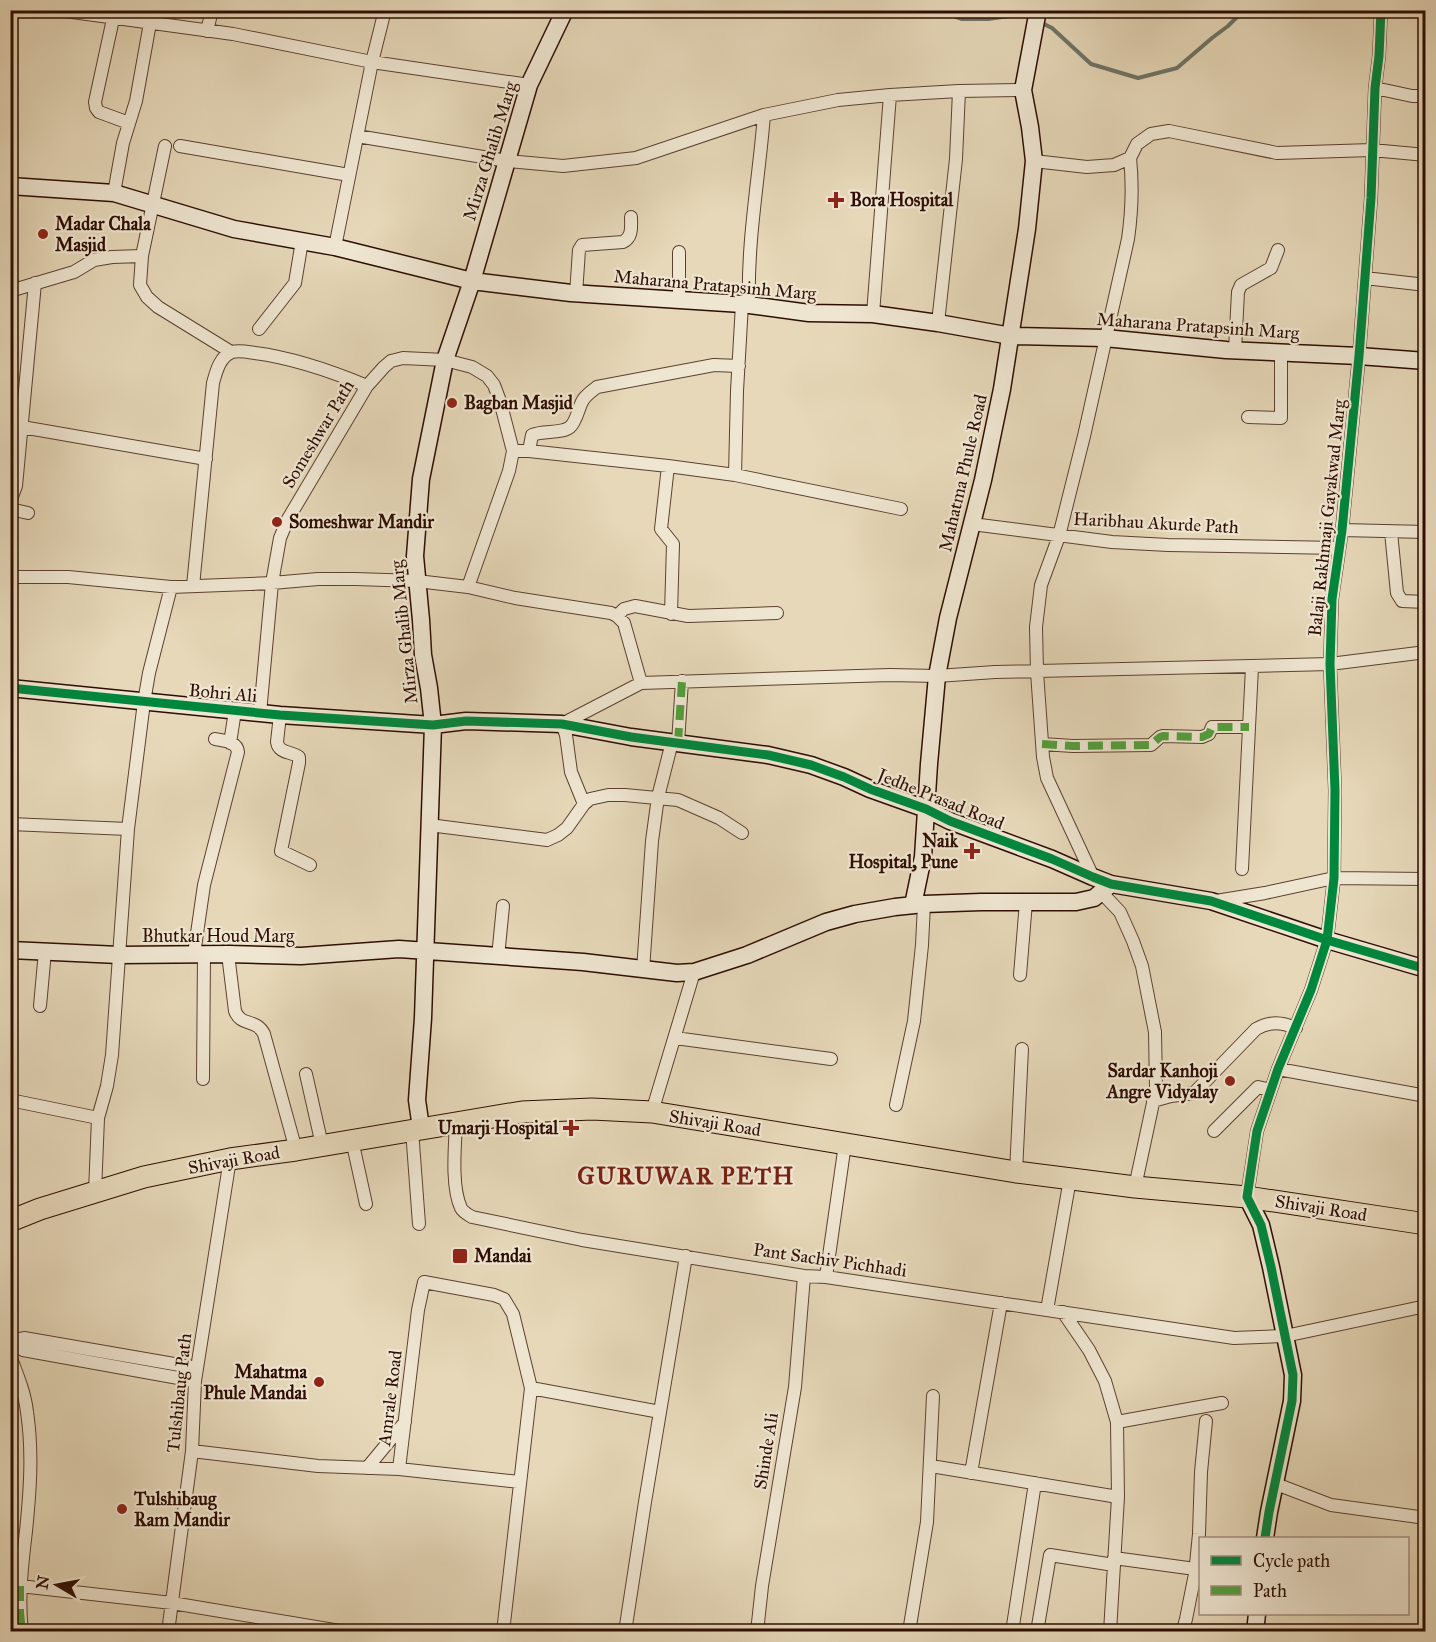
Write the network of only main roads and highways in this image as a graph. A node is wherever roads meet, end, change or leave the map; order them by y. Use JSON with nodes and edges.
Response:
{"nodes":[{"id":1,"x":10,"y":1221,"type":"edge"},
{"id":2,"x":1425,"y":1224,"type":"edge"}],
"edges":[{"from":1,"to":2,"type":"highway","name":"Shivaji Road"}]}
